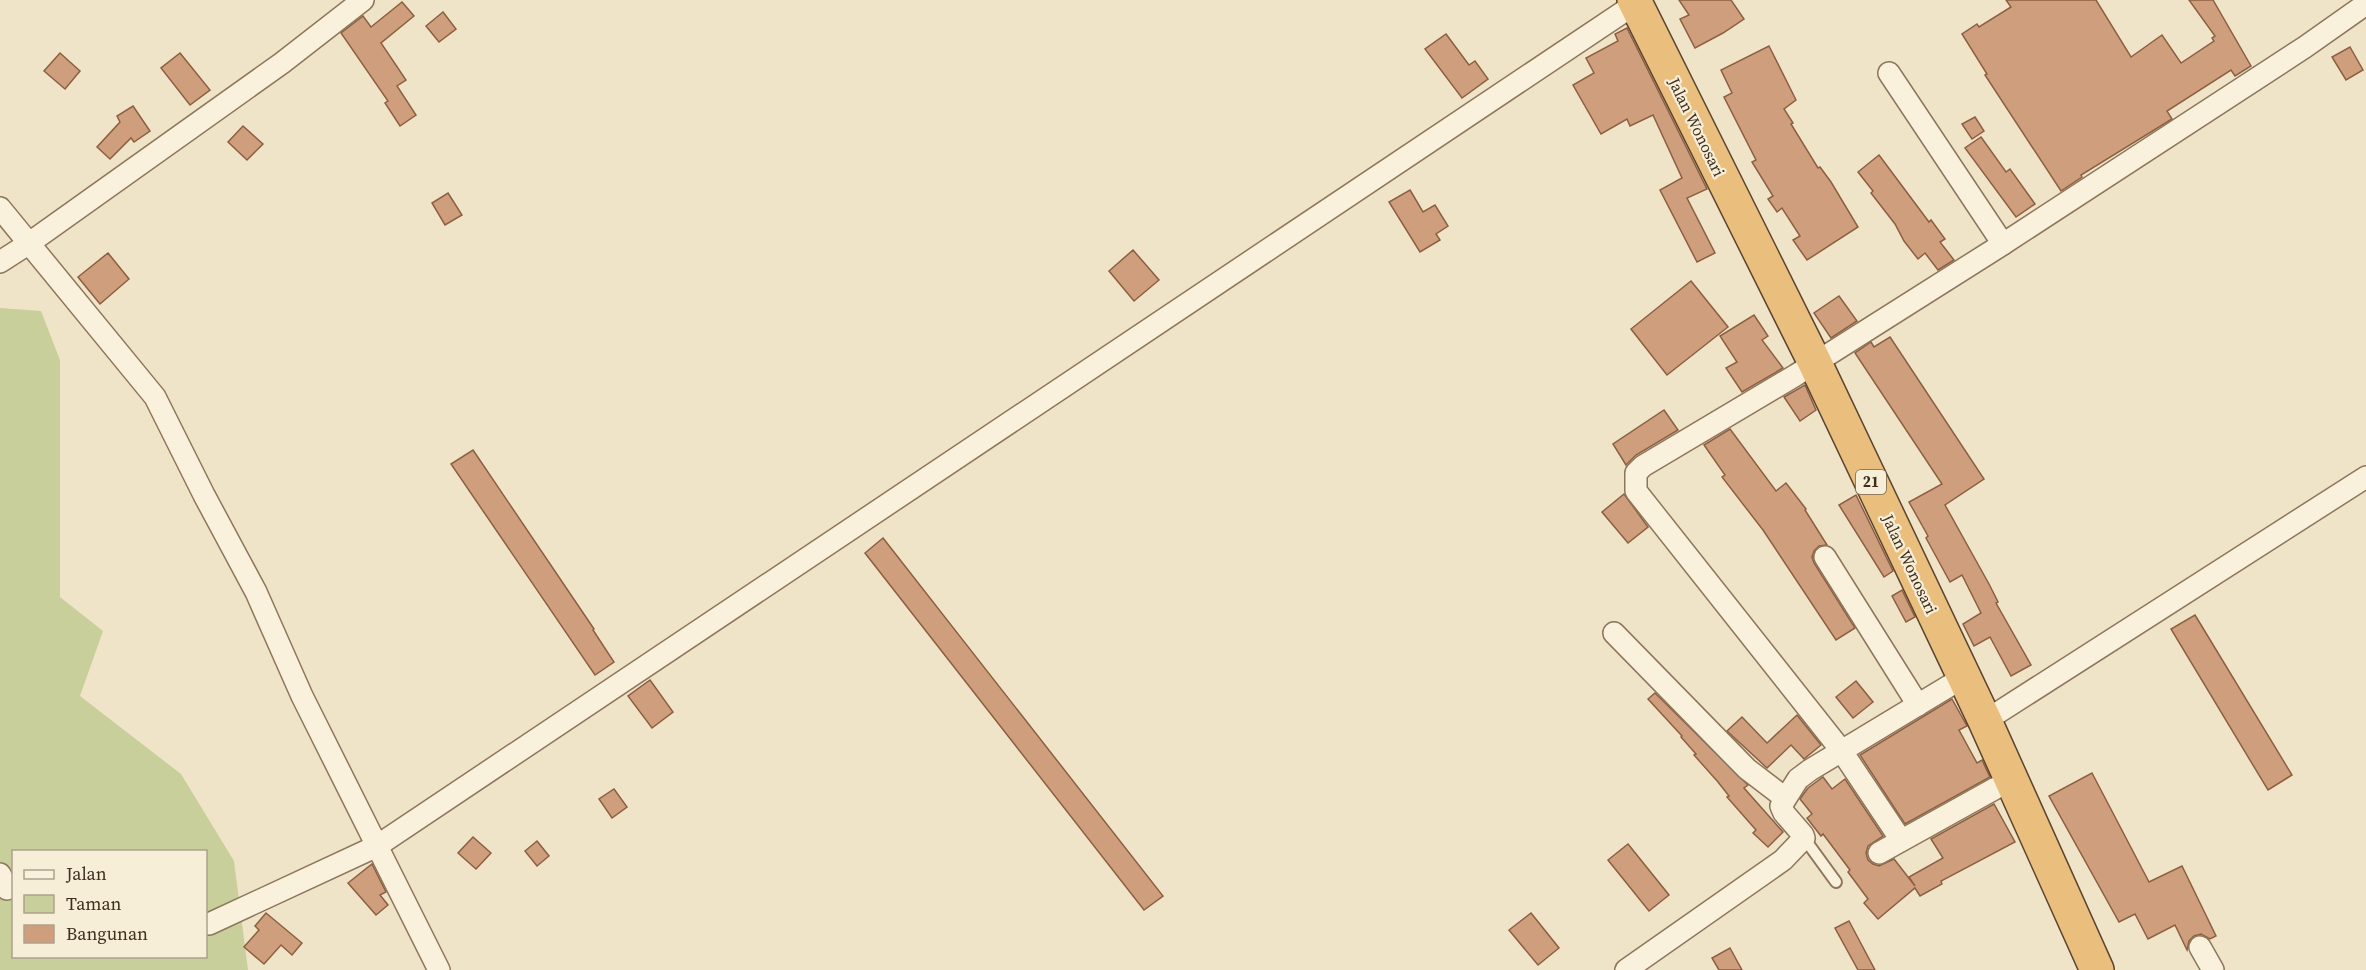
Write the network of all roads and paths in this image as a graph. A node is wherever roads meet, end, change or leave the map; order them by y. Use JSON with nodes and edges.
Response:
{"nodes":[{"id":1,"x":363,"y":0,"type":"edge"},
{"id":2,"x":1637,"y":1,"type":"edge"},
{"id":3,"x":2366,"y":4,"type":"edge"},
{"id":4,"x":1889,"y":73,"type":"dead end"},
{"id":5,"x":0,"y":208,"type":"edge"},
{"id":6,"x":28,"y":244,"type":"junction"},
{"id":7,"x":2003,"y":244,"type":"junction"},
{"id":8,"x":0,"y":262,"type":"edge"},
{"id":9,"x":1815,"y":363,"type":"junction"},
{"id":10,"x":2366,"y":477,"type":"edge"},
{"id":11,"x":1825,"y":557,"type":"dead end"},
{"id":12,"x":1614,"y":633,"type":"dead end"},
{"id":13,"x":1964,"y":677,"type":"junction"},
{"id":14,"x":1918,"y":705,"type":"junction"},
{"id":15,"x":1984,"y":721,"type":"junction"},
{"id":16,"x":1840,"y":750,"type":"junction"},
{"id":17,"x":2012,"y":782,"type":"junction"},
{"id":18,"x":1785,"y":798,"type":"junction"},
{"id":19,"x":1804,"y":838,"type":"junction"},
{"id":20,"x":1901,"y":840,"type":"junction"},
{"id":21,"x":377,"y":846,"type":"junction"},
{"id":22,"x":1879,"y":853,"type":"dead end"},
{"id":23,"x":1836,"y":882,"type":"dead end"},
{"id":24,"x":210,"y":924,"type":"dead end"},
{"id":25,"x":2200,"y":947,"type":"dead end"},
{"id":26,"x":439,"y":970,"type":"edge"},
{"id":27,"x":1626,"y":970,"type":"edge"},
{"id":28,"x":2097,"y":970,"type":"edge"},
{"id":29,"x":2213,"y":970,"type":"edge"}],
"edges":[{"from":1,"to":6,"type":"street"},
{"from":2,"to":9,"type":"highway","name":"Jalan Wonosari","number":"21"},
{"from":2,"to":21,"type":"street"},
{"from":3,"to":7,"type":"street"},
{"from":4,"to":7,"type":"street"},
{"from":5,"to":6,"type":"street"},
{"from":6,"to":8,"type":"street"},
{"from":6,"to":21,"type":"street"},
{"from":7,"to":9,"type":"street"},
{"from":9,"to":13,"type":"highway","name":"Jalan Wonosari","number":"21"},
{"from":9,"to":16,"type":"street"},
{"from":10,"to":15,"type":"street"},
{"from":11,"to":14,"type":"street"},
{"from":12,"to":18,"type":"street"},
{"from":13,"to":14,"type":"street"},
{"from":13,"to":15,"type":"highway","name":"Jalan Wonosari","number":"21"},
{"from":14,"to":16,"type":"street"},
{"from":15,"to":17,"type":"highway","name":"Jalan Wonosari","number":"21"},
{"from":16,"to":18,"type":"street"},
{"from":16,"to":20,"type":"street"},
{"from":17,"to":20,"type":"street"},
{"from":17,"to":28,"type":"highway","name":"Jalan Wonosari","number":"21"},
{"from":18,"to":19,"type":"street"},
{"from":19,"to":23,"type":"lane"},
{"from":19,"to":27,"type":"street"},
{"from":20,"to":22,"type":"street"},
{"from":21,"to":24,"type":"street"},
{"from":21,"to":26,"type":"street"},
{"from":25,"to":29,"type":"street"}]}
